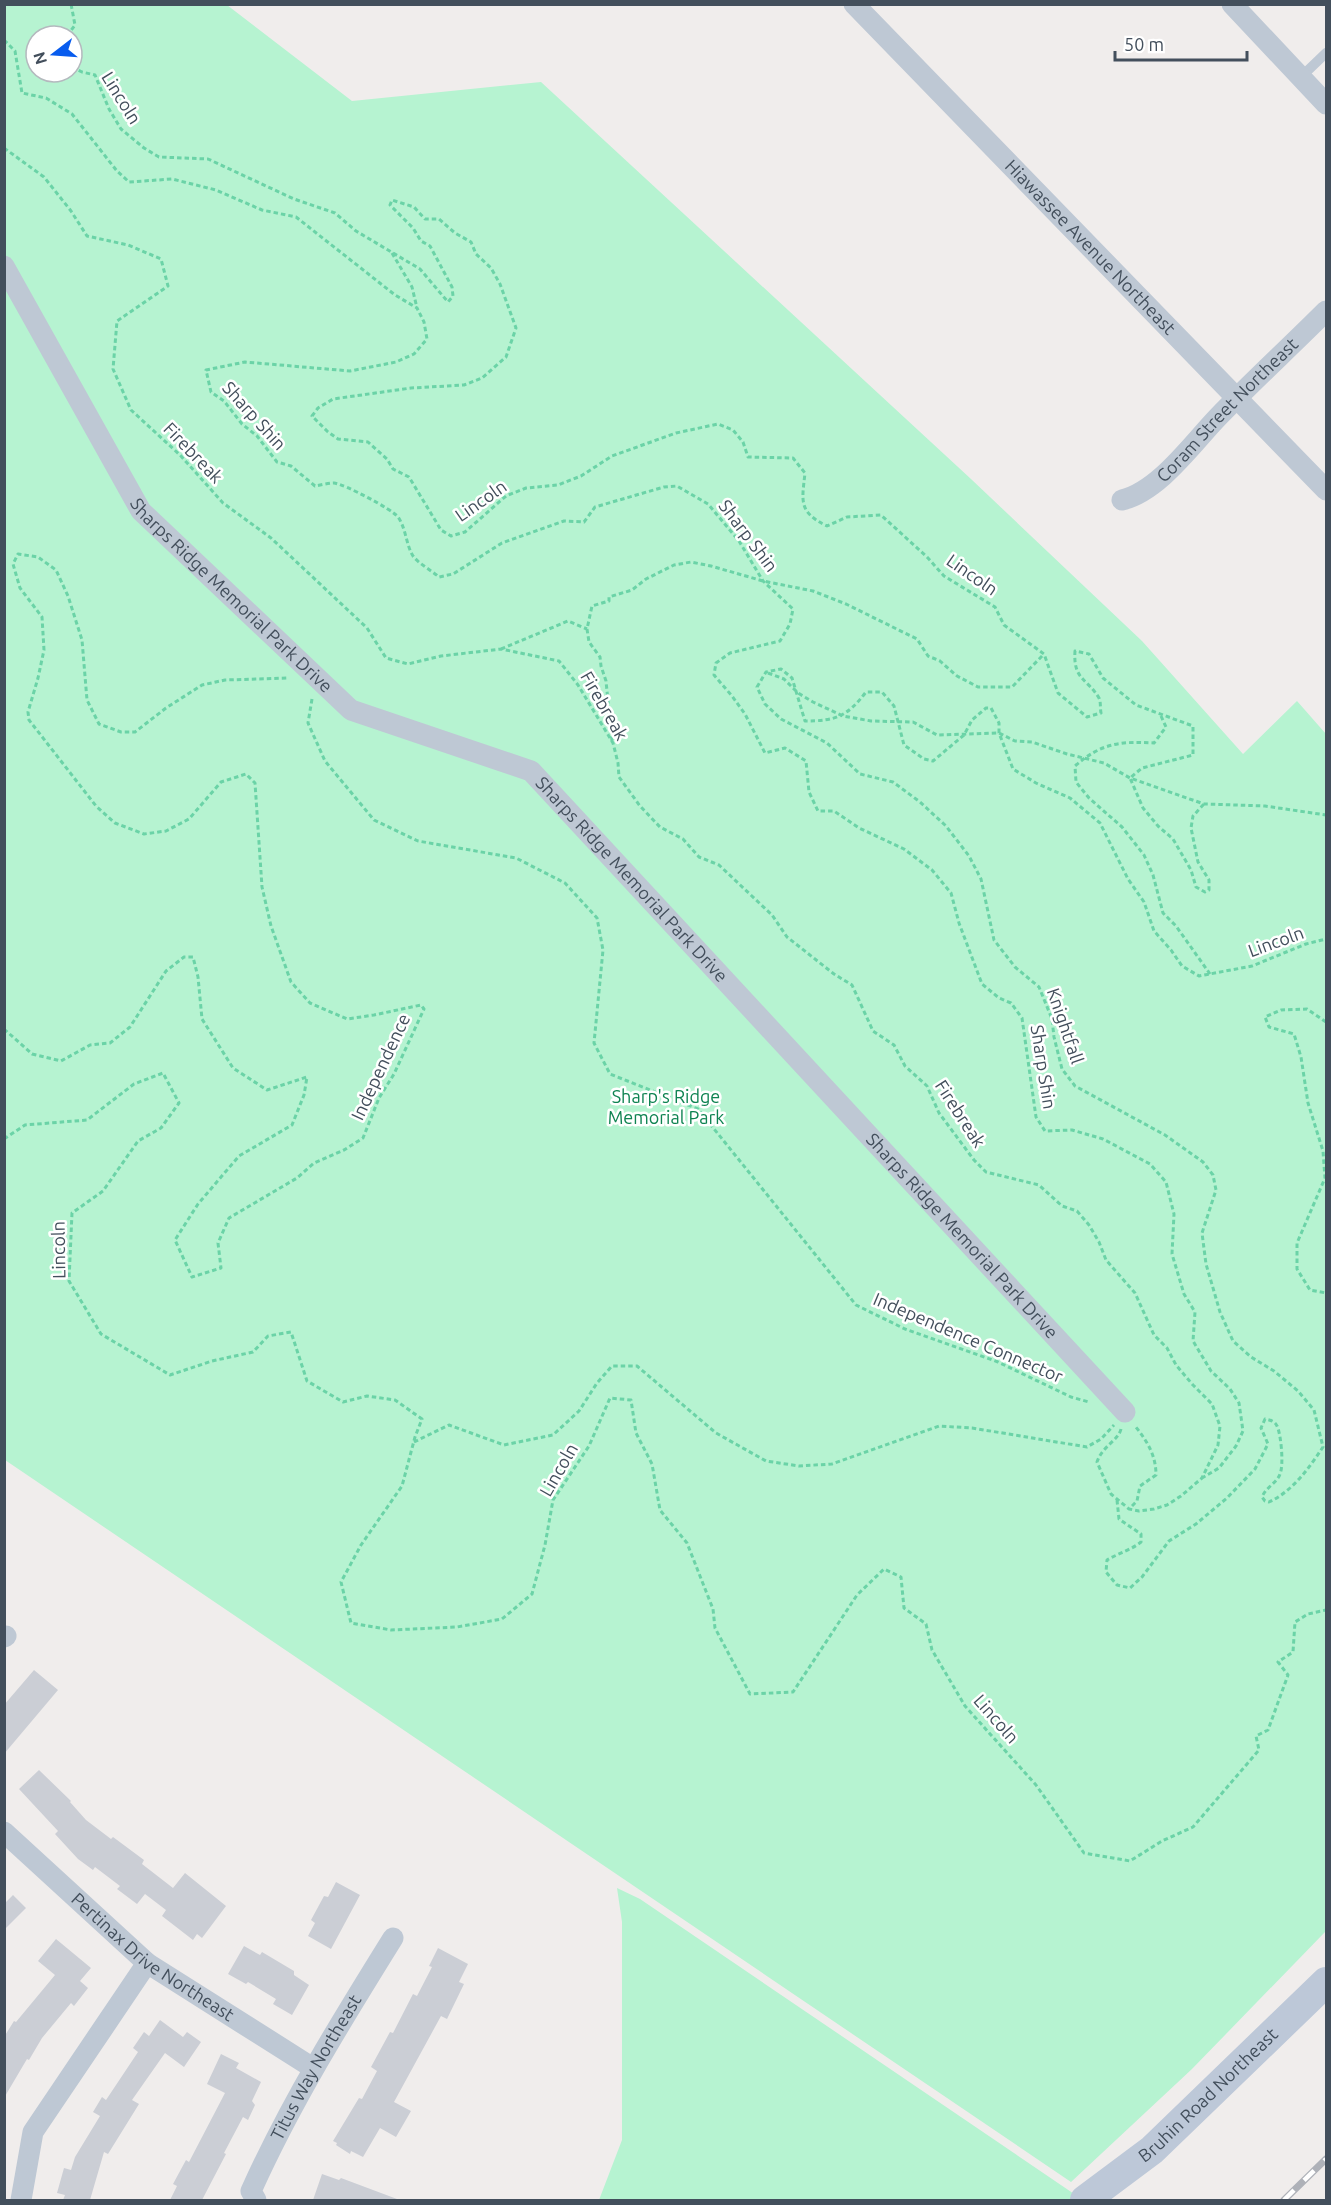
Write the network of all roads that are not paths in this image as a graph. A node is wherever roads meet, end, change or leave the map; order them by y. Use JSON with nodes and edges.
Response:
{"nodes":[{"id":1,"x":854,"y":4,"type":"edge"},
{"id":2,"x":1232,"y":4,"type":"edge"},
{"id":3,"x":1326,"y":53,"type":"edge"},
{"id":4,"x":1301,"y":76,"type":"junction"},
{"id":5,"x":1326,"y":104,"type":"edge"},
{"id":6,"x":4,"y":266,"type":"edge"},
{"id":7,"x":1326,"y":311,"type":"edge"},
{"id":8,"x":1237,"y":398,"type":"junction"},
{"id":9,"x":1326,"y":490,"type":"edge"},
{"id":10,"x":1122,"y":500,"type":"dead end"},
{"id":11,"x":1125,"y":1412,"type":"road end"},
{"id":12,"x":4,"y":1832,"type":"edge"},
{"id":13,"x":393,"y":1938,"type":"dead end"},
{"id":14,"x":147,"y":1963,"type":"junction"},
{"id":15,"x":1326,"y":1982,"type":"edge"},
{"id":16,"x":313,"y":2068,"type":"junction"},
{"id":17,"x":21,"y":2200,"type":"edge"},
{"id":18,"x":256,"y":2200,"type":"edge"},
{"id":19,"x":1085,"y":2200,"type":"edge"}],
"edges":[{"from":1,"to":8,"type":"street","name":"Hiawassee Avenue Northeast"},
{"from":2,"to":4,"type":"street"},
{"from":3,"to":4,"type":"lane"},
{"from":4,"to":5,"type":"street"},
{"from":6,"to":11,"type":"street","name":"Sharps Ridge Memorial Park Drive"},
{"from":7,"to":8,"type":"street","name":"Coram Street Northeast"},
{"from":8,"to":9,"type":"street","name":"Hiawassee Avenue Northeast"},
{"from":8,"to":10,"type":"street","name":"Coram Street Northeast"},
{"from":12,"to":14,"type":"street","name":"Pertinax Drive Northeast"},
{"from":13,"to":16,"type":"street","name":"Titus Way Northeast"},
{"from":14,"to":16,"type":"street","name":"Pertinax Drive Northeast"},
{"from":14,"to":17,"type":"street"},
{"from":15,"to":19,"type":"main road","name":"Bruhin Road Northeast"},
{"from":16,"to":18,"type":"street","name":"Titus Way Northeast"}]}
